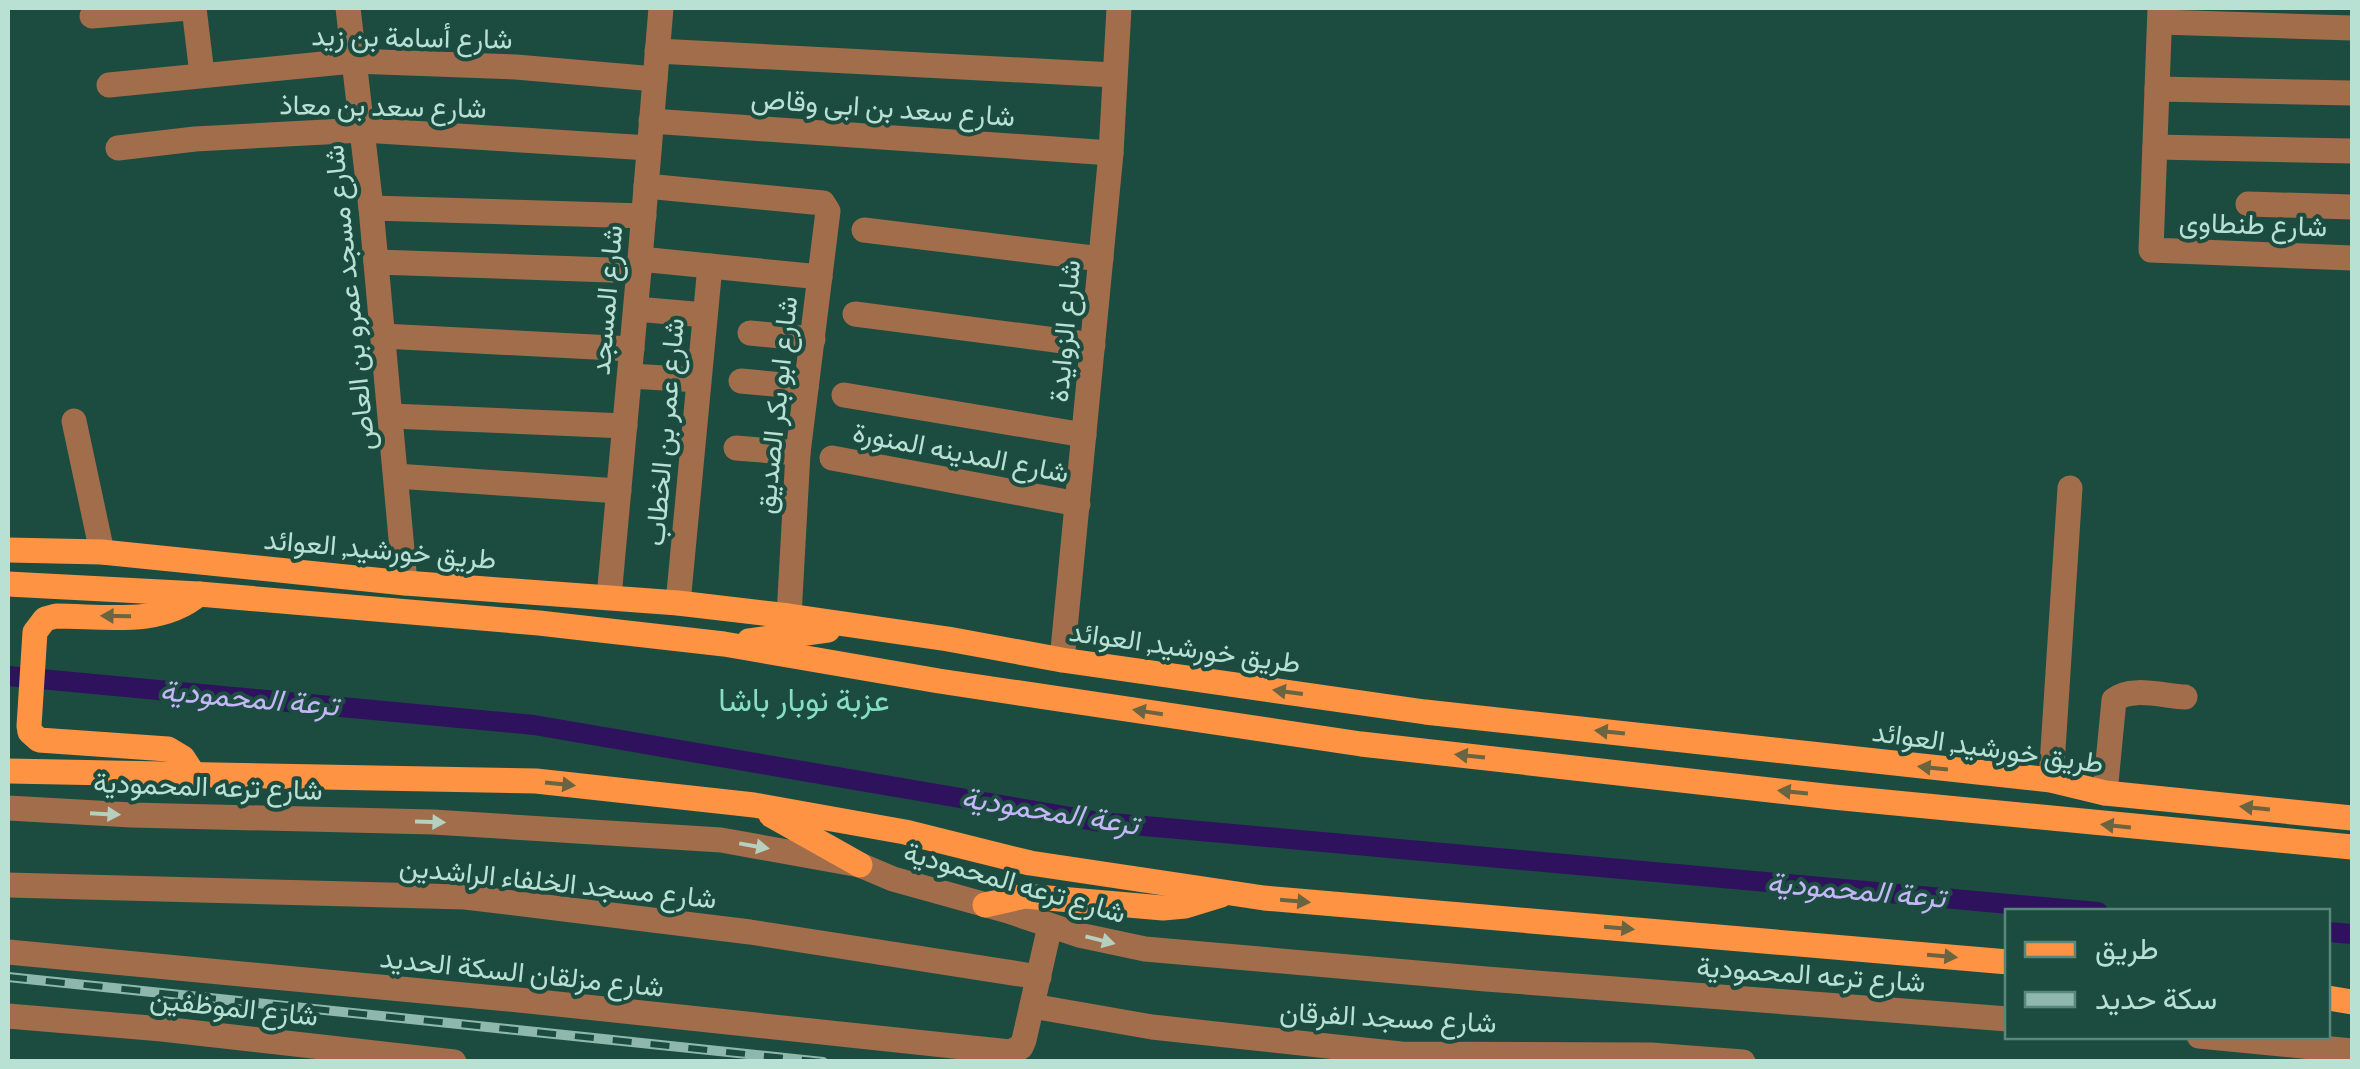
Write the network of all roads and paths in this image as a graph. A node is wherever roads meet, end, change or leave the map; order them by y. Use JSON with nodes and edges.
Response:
{"nodes":[{"id":1,"x":191,"y":8,"type":"edge"},
{"id":2,"x":348,"y":8,"type":"edge"},
{"id":3,"x":655,"y":8,"type":"edge"},
{"id":4,"x":1119,"y":8,"type":"edge"},
{"id":5,"x":2160,"y":15,"type":"edge"},
{"id":6,"x":92,"y":16,"type":"dead end"},
{"id":7,"x":2352,"y":28,"type":"edge"},
{"id":8,"x":657,"y":51,"type":"junction"},
{"id":9,"x":353,"y":61,"type":"junction"},
{"id":10,"x":202,"y":74,"type":"junction"},
{"id":11,"x":1114,"y":76,"type":"junction"},
{"id":12,"x":654,"y":79,"type":"junction"},
{"id":13,"x":108,"y":85,"type":"dead end"},
{"id":14,"x":2157,"y":89,"type":"junction"},
{"id":15,"x":2352,"y":93,"type":"edge"},
{"id":16,"x":651,"y":120,"type":"junction"},
{"id":17,"x":363,"y":130,"type":"junction"},
{"id":18,"x":2155,"y":147,"type":"junction"},
{"id":19,"x":118,"y":148,"type":"dead end"},
{"id":20,"x":649,"y":148,"type":"junction"},
{"id":21,"x":2352,"y":151,"type":"edge"},
{"id":22,"x":1111,"y":153,"type":"junction"},
{"id":23,"x":646,"y":186,"type":"junction"},
{"id":24,"x":2248,"y":204,"type":"dead end"},
{"id":25,"x":2352,"y":207,"type":"edge"},
{"id":26,"x":371,"y":208,"type":"junction"},
{"id":27,"x":644,"y":216,"type":"junction"},
{"id":28,"x":864,"y":230,"type":"dead end"},
{"id":29,"x":1101,"y":258,"type":"junction"},
{"id":30,"x":2352,"y":258,"type":"edge"},
{"id":31,"x":376,"y":262,"type":"junction"},
{"id":32,"x":640,"y":265,"type":"junction"},
{"id":33,"x":710,"y":266,"type":"junction"},
{"id":34,"x":820,"y":277,"type":"junction"},
{"id":35,"x":636,"y":310,"type":"junction"},
{"id":36,"x":854,"y":314,"type":"dead end"},
{"id":37,"x":705,"y":315,"type":"junction"},
{"id":38,"x":750,"y":332,"type":"dead end"},
{"id":39,"x":383,"y":336,"type":"junction"},
{"id":40,"x":812,"y":339,"type":"junction"},
{"id":41,"x":1093,"y":345,"type":"junction"},
{"id":42,"x":632,"y":349,"type":"junction"},
{"id":43,"x":630,"y":376,"type":"junction"},
{"id":44,"x":698,"y":380,"type":"junction"},
{"id":45,"x":741,"y":380,"type":"dead end"},
{"id":46,"x":806,"y":387,"type":"junction"},
{"id":47,"x":844,"y":395,"type":"dead end"},
{"id":48,"x":391,"y":416,"type":"junction"},
{"id":49,"x":74,"y":422,"type":"dead end"},
{"id":50,"x":625,"y":426,"type":"junction"},
{"id":51,"x":1084,"y":435,"type":"junction"},
{"id":52,"x":736,"y":448,"type":"dead end"},
{"id":53,"x":798,"y":453,"type":"junction"},
{"id":54,"x":832,"y":458,"type":"dead end"},
{"id":55,"x":396,"y":476,"type":"junction"},
{"id":56,"x":2070,"y":488,"type":"dead end"},
{"id":57,"x":619,"y":491,"type":"junction"},
{"id":58,"x":1078,"y":504,"type":"junction"},
{"id":59,"x":8,"y":550,"type":"edge"},
{"id":60,"x":102,"y":552,"type":"junction"},
{"id":61,"x":405,"y":583,"type":"junction"},
{"id":62,"x":8,"y":584,"type":"edge"},
{"id":63,"x":199,"y":594,"type":"junction"},
{"id":64,"x":609,"y":597,"type":"junction"},
{"id":65,"x":678,"y":603,"type":"junction"},
{"id":66,"x":789,"y":616,"type":"junction"},
{"id":67,"x":858,"y":626,"type":"junction"},
{"id":68,"x":724,"y":644,"type":"junction"},
{"id":69,"x":1062,"y":660,"type":"junction"},
{"id":70,"x":2185,"y":697,"type":"dead end"},
{"id":71,"x":8,"y":771,"type":"edge"},
{"id":72,"x":194,"y":775,"type":"junction"},
{"id":73,"x":2051,"y":780,"type":"junction"},
{"id":74,"x":2105,"y":793,"type":"junction"},
{"id":75,"x":754,"y":805,"type":"junction"},
{"id":76,"x":8,"y":808,"type":"edge"},
{"id":77,"x":2352,"y":818,"type":"edge"},
{"id":78,"x":2352,"y":846,"type":"edge"},
{"id":79,"x":860,"y":864,"type":"junction"},
{"id":80,"x":8,"y":884,"type":"edge"},
{"id":81,"x":1226,"y":893,"type":"junction"},
{"id":82,"x":985,"y":905,"type":"junction"},
{"id":83,"x":1050,"y":926,"type":"junction"},
{"id":84,"x":8,"y":952,"type":"edge"},
{"id":85,"x":2005,"y":962,"type":"edge"},
{"id":86,"x":1038,"y":977,"type":"junction"},
{"id":87,"x":1032,"y":1006,"type":"junction"},
{"id":88,"x":8,"y":1016,"type":"edge"},
{"id":89,"x":2005,"y":1020,"type":"edge"},
{"id":90,"x":2230,"y":1039,"type":"edge"},
{"id":91,"x":2352,"y":1051,"type":"edge"},
{"id":92,"x":454,"y":1062,"type":"edge"},
{"id":93,"x":1743,"y":1062,"type":"edge"}],
"edges":[{"from":1,"to":6,"type":"street"},
{"from":1,"to":10,"type":"street"},
{"from":2,"to":9,"type":"street","name":"شارع مسجد عمرو بن العاص"},
{"from":3,"to":8,"type":"street","name":"شارع المسجد"},
{"from":4,"to":11,"type":"street","name":"شارع الزوايدة"},
{"from":5,"to":7,"type":"street"},
{"from":5,"to":14,"type":"street"},
{"from":8,"to":11,"type":"street"},
{"from":8,"to":12,"type":"street","name":"شارع المسجد"},
{"from":9,"to":10,"type":"street","name":"شارع أسامة بن زيد"},
{"from":9,"to":12,"type":"street","name":"شارع أسامة بن زيد"},
{"from":9,"to":17,"type":"street","name":"شارع مسجد عمرو بن العاص"},
{"from":10,"to":13,"type":"street","name":"شارع أسامة بن زيد"},
{"from":11,"to":22,"type":"street","name":"شارع الزوايدة"},
{"from":12,"to":16,"type":"street","name":"شارع المسجد"},
{"from":14,"to":15,"type":"street"},
{"from":14,"to":18,"type":"street"},
{"from":16,"to":20,"type":"street","name":"شارع المسجد"},
{"from":16,"to":22,"type":"street","name":"شارع سعد بن ابى وقاص"},
{"from":17,"to":19,"type":"street","name":"شارع سعد بن معاذ"},
{"from":17,"to":20,"type":"street","name":"شارع سعد بن معاذ"},
{"from":17,"to":26,"type":"street","name":"شارع مسجد عمرو بن العاص"},
{"from":18,"to":21,"type":"street"},
{"from":18,"to":30,"type":"street","name":"شارع طنطاوى"},
{"from":20,"to":23,"type":"street","name":"شارع المسجد"},
{"from":22,"to":29,"type":"street","name":"شارع الزوايدة"},
{"from":23,"to":27,"type":"street","name":"شارع المسجد"},
{"from":23,"to":34,"type":"street","name":"شارع ابو بكر الصديق"},
{"from":24,"to":25,"type":"street"},
{"from":26,"to":27,"type":"street"},
{"from":26,"to":31,"type":"street","name":"شارع مسجد عمرو بن العاص"},
{"from":27,"to":32,"type":"street","name":"شارع المسجد"},
{"from":28,"to":29,"type":"street"},
{"from":29,"to":41,"type":"street","name":"شارع الزوايدة"},
{"from":31,"to":32,"type":"street"},
{"from":31,"to":39,"type":"street","name":"شارع مسجد عمرو بن العاص"},
{"from":32,"to":33,"type":"street"},
{"from":32,"to":35,"type":"street","name":"شارع المسجد"},
{"from":33,"to":34,"type":"street"},
{"from":33,"to":37,"type":"street","name":"شارع عمر بن الخطاب"},
{"from":34,"to":40,"type":"street","name":"شارع ابو بكر الصديق"},
{"from":35,"to":37,"type":"street"},
{"from":35,"to":42,"type":"street","name":"شارع المسجد"},
{"from":36,"to":41,"type":"street"},
{"from":37,"to":44,"type":"street","name":"شارع عمر بن الخطاب"},
{"from":38,"to":40,"type":"street"},
{"from":39,"to":42,"type":"street"},
{"from":39,"to":48,"type":"street","name":"شارع مسجد عمرو بن العاص"},
{"from":40,"to":46,"type":"street","name":"شارع ابو بكر الصديق"},
{"from":41,"to":51,"type":"street","name":"شارع الزوايدة"},
{"from":42,"to":43,"type":"street","name":"شارع المسجد"},
{"from":43,"to":44,"type":"street"},
{"from":43,"to":50,"type":"street","name":"شارع المسجد"},
{"from":44,"to":65,"type":"street","name":"شارع عمر بن الخطاب"},
{"from":45,"to":46,"type":"street"},
{"from":46,"to":53,"type":"street","name":"شارع ابو بكر الصديق"},
{"from":47,"to":51,"type":"street"},
{"from":48,"to":50,"type":"street"},
{"from":48,"to":55,"type":"street","name":"شارع مسجد عمرو بن العاص"},
{"from":49,"to":60,"type":"street"},
{"from":50,"to":57,"type":"street","name":"شارع المسجد"},
{"from":51,"to":58,"type":"street","name":"شارع الزوايدة"},
{"from":52,"to":53,"type":"street"},
{"from":53,"to":66,"type":"street","name":"شارع ابو بكر الصديق"},
{"from":54,"to":58,"type":"street","name":"شارع المدينه المنورة"},
{"from":55,"to":57,"type":"street"},
{"from":55,"to":61,"type":"street","name":"شارع مسجد عمرو بن العاص"},
{"from":56,"to":73,"type":"street"},
{"from":57,"to":64,"type":"street","name":"شارع المسجد"},
{"from":58,"to":69,"type":"street","name":"شارع الزوايدة"},
{"from":59,"to":60,"type":"main road","name":"طريق خورشيد, العوائد"},
{"from":60,"to":61,"type":"main road","name":"طريق خورشيد, العوائد"},
{"from":61,"to":64,"type":"main road","name":"طريق خورشيد, العوائد"},
{"from":62,"to":63,"type":"main road"},
{"from":63,"to":68,"type":"main road"},
{"from":63,"to":72,"type":"main road","one_way":true},
{"from":64,"to":65,"type":"main road","name":"طريق خورشيد, العوائد"},
{"from":65,"to":66,"type":"main road","name":"طريق خورشيد, العوائد"},
{"from":66,"to":67,"type":"main road","name":"طريق خورشيد, العوائد"},
{"from":67,"to":68,"type":"main road"},
{"from":67,"to":69,"type":"main road","name":"طريق خورشيد, العوائد"},
{"from":78,"to":68,"type":"main road","one_way":true},
{"from":73,"to":69,"type":"main road","name":"طريق خورشيد, العوائد","one_way":true},
{"from":70,"to":74,"type":"street"},
{"from":71,"to":72,"type":"main road"},
{"from":72,"to":75,"type":"main road","one_way":true},
{"from":73,"to":74,"type":"main road","name":"طريق خورشيد, العوائد"},
{"from":77,"to":74,"type":"main road","name":"طريق خورشيد, العوائد","one_way":true},
{"from":75,"to":79,"type":"main road"},
{"from":75,"to":81,"type":"main road"},
{"from":76,"to":79,"type":"street","name":"شارع ترعه المحمودية","one_way":true},
{"from":79,"to":82,"type":"street","name":"شارع ترعه المحمودية"},
{"from":80,"to":86,"type":"street","name":"شارع مسجد الخلفاء الراشدين"},
{"from":81,"to":82,"type":"main road"},
{"from":81,"to":85,"type":"main road","one_way":true},
{"from":82,"to":83,"type":"street","name":"شارع ترعه المحمودية"},
{"from":83,"to":86,"type":"street"},
{"from":83,"to":89,"type":"street","name":"شارع ترعه المحمودية","one_way":true},
{"from":84,"to":87,"type":"street","name":"شارع مزلقان السكة الحديد"},
{"from":86,"to":87,"type":"street"},
{"from":87,"to":93,"type":"street","name":"شارع مسجد الفرقان"},
{"from":88,"to":92,"type":"street","name":"شارع الموظفين"},
{"from":90,"to":91,"type":"street"}]}
